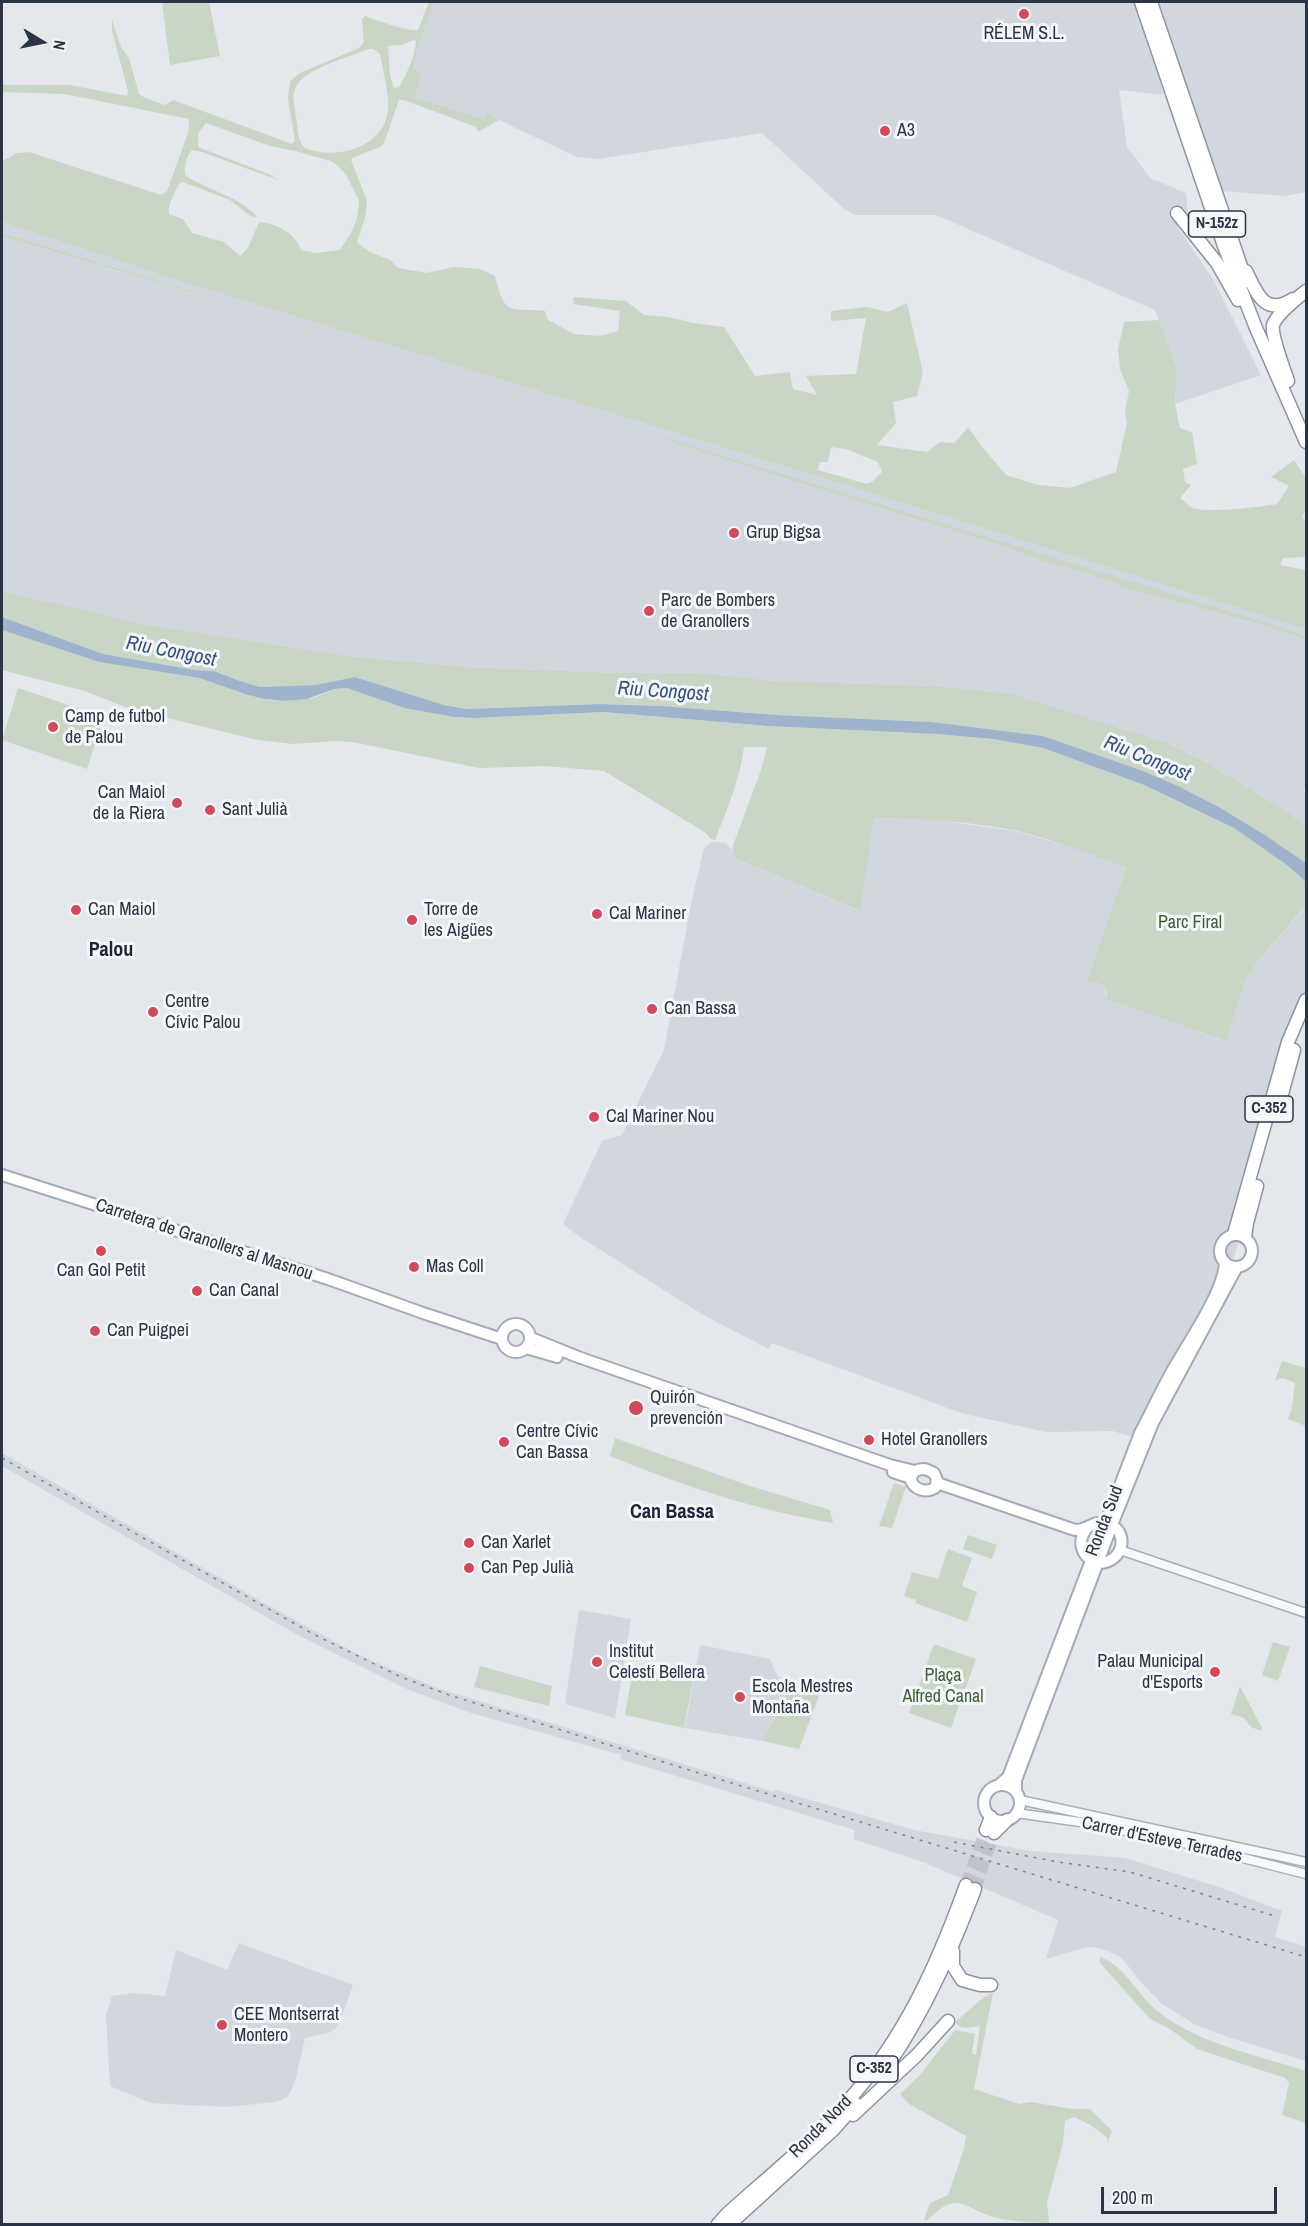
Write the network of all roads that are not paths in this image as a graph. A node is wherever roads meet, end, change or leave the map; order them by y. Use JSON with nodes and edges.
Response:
{"nodes":[{"id":1,"x":1141,"y":2,"type":"edge"},
{"id":2,"x":1151,"y":2,"type":"edge"},
{"id":3,"x":1177,"y":213,"type":"dead end"},
{"id":4,"x":1241,"y":263,"type":"junction"},
{"id":5,"x":1303,"y":294,"type":"edge"},
{"id":6,"x":1256,"y":328,"type":"junction"},
{"id":7,"x":1288,"y":381,"type":"junction"},
{"id":8,"x":1306,"y":423,"type":"edge"},
{"id":9,"x":1306,"y":442,"type":"edge"},
{"id":10,"x":1306,"y":991,"type":"edge"},
{"id":11,"x":1301,"y":1003,"type":"edge"},
{"id":12,"x":1306,"y":1018,"type":"edge"},
{"id":13,"x":2,"y":1176,"type":"edge"},
{"id":14,"x":1240,"y":1236,"type":"junction"},
{"id":15,"x":1225,"y":1262,"type":"junction"},
{"id":16,"x":1237,"y":1267,"type":"junction"},
{"id":17,"x":503,"y":1334,"type":"junction"},
{"id":18,"x":528,"y":1343,"type":"junction"},
{"id":19,"x":913,"y":1475,"type":"junction"},
{"id":20,"x":936,"y":1485,"type":"junction"},
{"id":21,"x":1108,"y":1524,"type":"junction"},
{"id":22,"x":1089,"y":1526,"type":"junction"},
{"id":23,"x":1081,"y":1539,"type":"junction"},
{"id":24,"x":1120,"y":1550,"type":"junction"},
{"id":25,"x":1094,"y":1561,"type":"junction"},
{"id":26,"x":1306,"y":1613,"type":"edge"},
{"id":27,"x":999,"y":1785,"type":"junction"},
{"id":28,"x":1018,"y":1796,"type":"junction"},
{"id":29,"x":1012,"y":1816,"type":"junction"},
{"id":30,"x":991,"y":1817,"type":"junction"},
{"id":31,"x":1306,"y":1862,"type":"edge"},
{"id":32,"x":1306,"y":1874,"type":"edge"},
{"id":33,"x":955,"y":1941,"type":"junction"},
{"id":34,"x":991,"y":1985,"type":"dead end"},
{"id":35,"x":948,"y":2021,"type":"dead end"},
{"id":36,"x":833,"y":2130,"type":"junction"},
{"id":37,"x":729,"y":2219,"type":"edge"},
{"id":38,"x":712,"y":2224,"type":"edge"},
{"id":39,"x":718,"y":2224,"type":"edge"}],
"edges":[{"from":1,"to":6,"type":"highway","number":"N-152z"},
{"from":2,"to":4,"type":"highway","number":"N-152z"},
{"from":3,"to":6,"type":"highway"},
{"from":4,"to":5,"type":"highway"},
{"from":4,"to":7,"type":"highway","number":"N-152z"},
{"from":5,"to":7,"type":"highway"},
{"from":6,"to":9,"type":"highway","number":"N-152z"},
{"from":7,"to":8,"type":"highway","number":"N-152z"},
{"from":10,"to":11,"type":"highway"},
{"from":11,"to":14,"type":"highway","number":"C-352"},
{"from":12,"to":14,"type":"highway","number":"C-352"},
{"from":13,"to":17,"type":"main road","name":"Carretera de Granollers al Masnou"},
{"from":14,"to":15,"type":"main road","number":"C-352"},
{"from":14,"to":16,"type":"main road","number":"C-352"},
{"from":15,"to":16,"type":"main road"},
{"from":15,"to":21,"type":"main road","name":"Ronda Sud","number":"C-352"},
{"from":16,"to":21,"type":"main road","name":"Ronda Sud","number":"C-352"},
{"from":17,"to":18,"type":"main road"},
{"from":17,"to":18,"type":"main road"},
{"from":18,"to":19,"type":"main road"},
{"from":19,"to":20,"type":"main road"},
{"from":19,"to":20,"type":"main road"},
{"from":20,"to":22,"type":"main road"},
{"from":20,"to":23,"type":"main road"},
{"from":21,"to":22,"type":"main road"},
{"from":21,"to":24,"type":"main road"},
{"from":21,"to":25,"type":"main road","name":"Ronda Sud","number":"C-352"},
{"from":22,"to":23,"type":"main road"},
{"from":23,"to":25,"type":"main road"},
{"from":24,"to":25,"type":"main road"},
{"from":24,"to":26,"type":"street"},
{"from":25,"to":27,"type":"main road","name":"Ronda Sud","number":"C-352"},
{"from":25,"to":28,"type":"main road","name":"Ronda Sud","number":"C-352"},
{"from":27,"to":28,"type":"main road"},
{"from":27,"to":30,"type":"main road","number":"C-352"},
{"from":28,"to":29,"type":"main road","number":"C-352"},
{"from":28,"to":31,"type":"street","name":"Carrer d'Esteve Terrades"},
{"from":29,"to":30,"type":"main road"},
{"from":29,"to":30,"type":"highway","number":"C-352"},
{"from":29,"to":32,"type":"street","name":"Carrer d'Esteve Terrades"},
{"from":33,"to":34,"type":"highway"},
{"from":33,"to":36,"type":"highway","name":"Ronda Nord","number":"C-352"},
{"from":33,"to":37,"type":"highway","name":"Ronda Nord","number":"C-352"},
{"from":35,"to":36,"type":"highway"},
{"from":36,"to":37,"type":"highway","name":"Ronda Nord","number":"C-352"},
{"from":37,"to":38,"type":"highway"},
{"from":37,"to":39,"type":"highway","name":"Ronda Nord","number":"C-352"}]}
